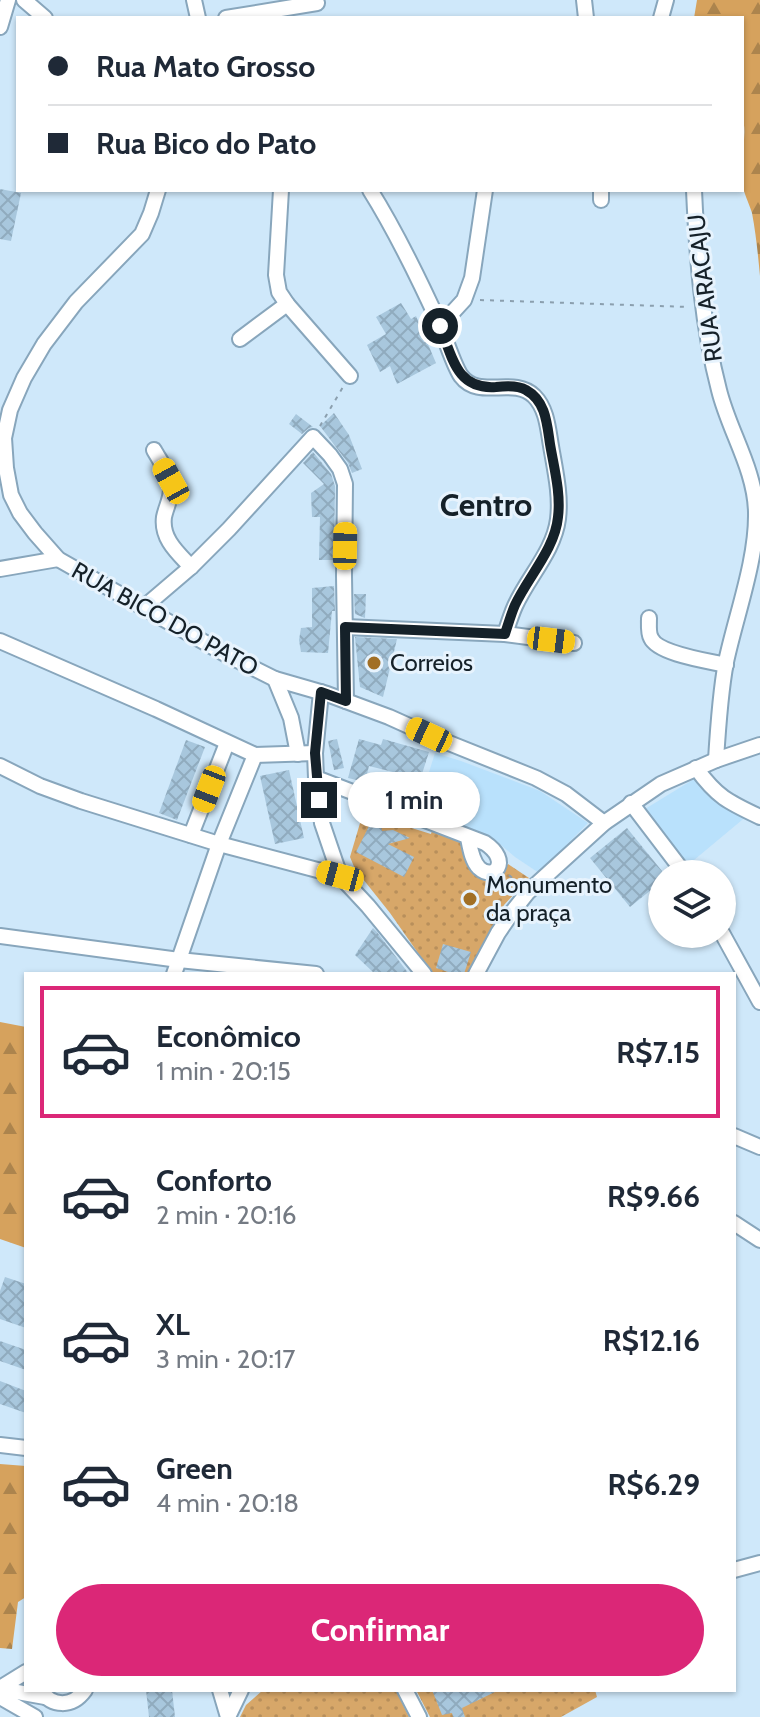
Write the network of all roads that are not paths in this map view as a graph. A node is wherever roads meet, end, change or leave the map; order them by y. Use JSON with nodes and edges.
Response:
{"nodes":[{"id":1,"x":8,"y":0,"type":"edge"},
{"id":2,"x":24,"y":0,"type":"edge"},
{"id":3,"x":318,"y":7,"type":"edge"},
{"id":4,"x":43,"y":16,"type":"edge"},
{"id":5,"x":243,"y":16,"type":"edge"},
{"id":6,"x":0,"y":27,"type":"edge"},
{"id":7,"x":157,"y":192,"type":"edge"},
{"id":8,"x":281,"y":192,"type":"edge"},
{"id":9,"x":371,"y":192,"type":"edge"},
{"id":10,"x":485,"y":192,"type":"edge"},
{"id":11,"x":694,"y":192,"type":"edge"},
{"id":12,"x":287,"y":304,"type":"junction"},
{"id":13,"x":440,"y":326,"type":"junction"},
{"id":14,"x":240,"y":339,"type":"dead end"},
{"id":15,"x":350,"y":376,"type":"road end"},
{"id":16,"x":154,"y":450,"type":"dead end"},
{"id":17,"x":58,"y":559,"type":"junction"},
{"id":18,"x":191,"y":567,"type":"junction"},
{"id":19,"x":0,"y":569,"type":"edge"},
{"id":20,"x":744,"y":585,"type":"junction"},
{"id":21,"x":760,"y":588,"type":"edge"},
{"id":22,"x":143,"y":608,"type":"junction"},
{"id":23,"x":649,"y":618,"type":"dead end"},
{"id":24,"x":345,"y":627,"type":"junction"},
{"id":25,"x":505,"y":634,"type":"junction"},
{"id":26,"x":0,"y":641,"type":"edge"},
{"id":27,"x":574,"y":643,"type":"dead end"},
{"id":28,"x":726,"y":665,"type":"junction"},
{"id":29,"x":275,"y":679,"type":"junction"},
{"id":30,"x":321,"y":692,"type":"junction"},
{"id":31,"x":346,"y":701,"type":"junction"},
{"id":32,"x":227,"y":743,"type":"junction"},
{"id":33,"x":760,"y":745,"type":"edge"},
{"id":34,"x":315,"y":753,"type":"junction"},
{"id":35,"x":298,"y":754,"type":"junction"},
{"id":36,"x":255,"y":755,"type":"junction"},
{"id":37,"x":716,"y":760,"type":"junction"},
{"id":38,"x":0,"y":766,"type":"edge"},
{"id":39,"x":696,"y":768,"type":"junction"},
{"id":40,"x":316,"y":778,"type":"junction"},
{"id":41,"x":631,"y":803,"type":"junction"},
{"id":42,"x":760,"y":817,"type":"edge"},
{"id":43,"x":604,"y":823,"type":"junction"},
{"id":44,"x":191,"y":835,"type":"junction"},
{"id":45,"x":468,"y":838,"type":"junction"},
{"id":46,"x":219,"y":844,"type":"junction"},
{"id":47,"x":674,"y":860,"type":"edge"},
{"id":48,"x":340,"y":876,"type":"junction"},
{"id":49,"x":0,"y":936,"type":"edge"},
{"id":50,"x":730,"y":948,"type":"edge"},
{"id":51,"x":176,"y":967,"type":"edge"},
{"id":52,"x":276,"y":972,"type":"edge"},
{"id":53,"x":422,"y":972,"type":"edge"},
{"id":54,"x":477,"y":972,"type":"edge"},
{"id":55,"x":760,"y":1002,"type":"edge"},
{"id":56,"x":736,"y":1137,"type":"edge"},
{"id":57,"x":760,"y":1147,"type":"edge"},
{"id":58,"x":737,"y":1225,"type":"edge"},
{"id":59,"x":760,"y":1240,"type":"edge"},
{"id":60,"x":0,"y":1445,"type":"edge"},
{"id":61,"x":24,"y":1448,"type":"edge"},
{"id":62,"x":760,"y":1563,"type":"edge"},
{"id":63,"x":736,"y":1569,"type":"edge"},
{"id":64,"x":24,"y":1673,"type":"edge"},
{"id":65,"x":0,"y":1689,"type":"edge"},
{"id":66,"x":24,"y":1691,"type":"edge"},
{"id":67,"x":84,"y":1692,"type":"edge"},
{"id":68,"x":221,"y":1692,"type":"edge"},
{"id":69,"x":240,"y":1692,"type":"edge"},
{"id":70,"x":406,"y":1692,"type":"edge"},
{"id":71,"x":42,"y":1693,"type":"edge"},
{"id":72,"x":0,"y":1697,"type":"edge"},
{"id":73,"x":35,"y":1717,"type":"edge"},
{"id":74,"x":228,"y":1717,"type":"edge"},
{"id":75,"x":419,"y":1717,"type":"edge"}],
"edges":[{"from":1,"to":6,"type":"street"},
{"from":2,"to":4,"type":"street"},
{"from":3,"to":5,"type":"street"},
{"from":7,"to":17,"type":"street","name":"RUA BICO DO PATO"},
{"from":8,"to":12,"type":"street"},
{"from":9,"to":13,"type":"street"},
{"from":10,"to":13,"type":"street"},
{"from":11,"to":20,"type":"street","name":"RUA ARACAJU"},
{"from":12,"to":14,"type":"street"},
{"from":12,"to":15,"type":"street"},
{"from":13,"to":25,"type":"street"},
{"from":16,"to":18,"type":"street"},
{"from":17,"to":19,"type":"street"},
{"from":17,"to":22,"type":"street","name":"RUA BICO DO PATO"},
{"from":18,"to":22,"type":"street"},
{"from":18,"to":24,"type":"street"},
{"from":20,"to":21,"type":"street"},
{"from":20,"to":28,"type":"street","name":"RUA ARACAJU"},
{"from":22,"to":29,"type":"street","name":"RUA BICO DO PATO"},
{"from":23,"to":28,"type":"street"},
{"from":24,"to":25,"type":"street"},
{"from":24,"to":31,"type":"street"},
{"from":25,"to":27,"type":"street"},
{"from":26,"to":32,"type":"street"},
{"from":28,"to":37,"type":"street","name":"RUA ARACAJU"},
{"from":29,"to":30,"type":"street","name":"RUA BICO DO PATO"},
{"from":29,"to":35,"type":"street","name":"RUA BICO DO PATO"},
{"from":30,"to":31,"type":"street","name":"RUA BICO DO PATO"},
{"from":30,"to":34,"type":"street"},
{"from":31,"to":43,"type":"street","name":"RUA BICO DO PATO"},
{"from":32,"to":36,"type":"street"},
{"from":32,"to":44,"type":"street"},
{"from":33,"to":37,"type":"street"},
{"from":34,"to":35,"type":"street"},
{"from":34,"to":40,"type":"street"},
{"from":35,"to":36,"type":"street"},
{"from":36,"to":46,"type":"street"},
{"from":37,"to":39,"type":"street"},
{"from":38,"to":44,"type":"street"},
{"from":39,"to":41,"type":"street"},
{"from":39,"to":42,"type":"street"},
{"from":40,"to":45,"type":"street"},
{"from":40,"to":48,"type":"street"},
{"from":41,"to":43,"type":"street"},
{"from":41,"to":47,"type":"street"},
{"from":43,"to":54,"type":"street"},
{"from":44,"to":46,"type":"street"},
{"from":45,"to":45,"type":"street"},
{"from":46,"to":48,"type":"street"},
{"from":46,"to":51,"type":"street"},
{"from":48,"to":53,"type":"street"},
{"from":49,"to":51,"type":"street"},
{"from":50,"to":55,"type":"street"},
{"from":51,"to":52,"type":"street"},
{"from":56,"to":57,"type":"street"},
{"from":58,"to":59,"type":"street"},
{"from":60,"to":61,"type":"street"},
{"from":62,"to":63,"type":"street"},
{"from":64,"to":65,"type":"street"},
{"from":65,"to":66,"type":"street"},
{"from":67,"to":71,"type":"street"},
{"from":68,"to":74,"type":"street"},
{"from":69,"to":74,"type":"street"},
{"from":70,"to":75,"type":"street"},
{"from":72,"to":73,"type":"street"}]}
